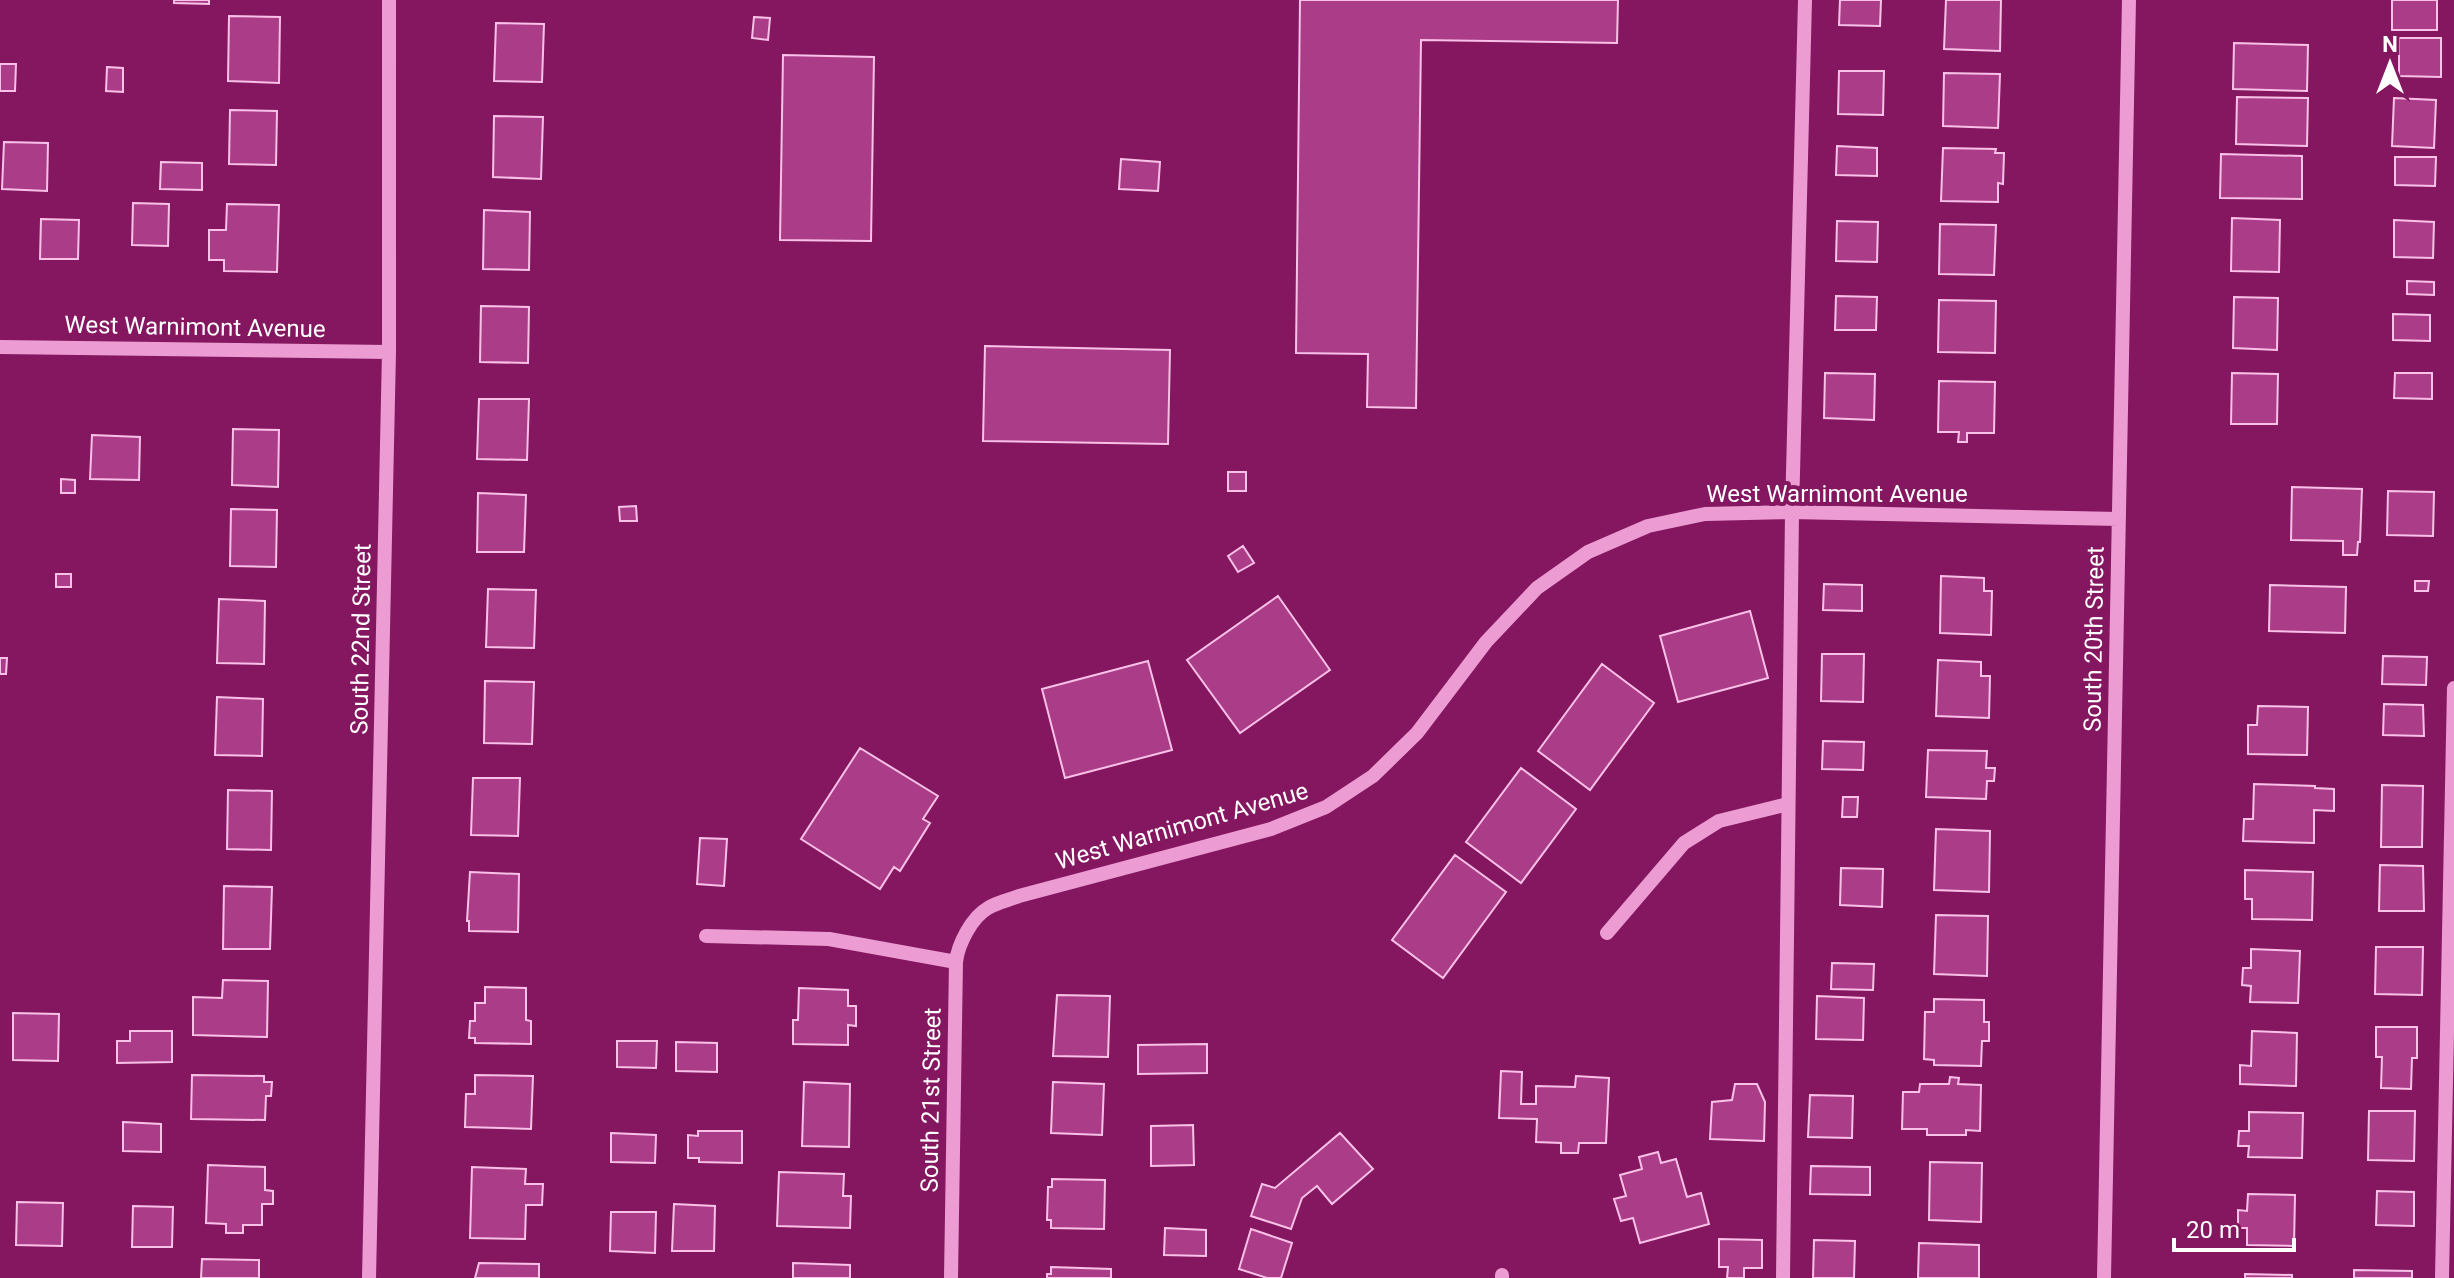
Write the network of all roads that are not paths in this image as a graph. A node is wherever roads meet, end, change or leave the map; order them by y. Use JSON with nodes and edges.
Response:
{"nodes":[{"id":1,"x":389,"y":0,"type":"edge"},
{"id":2,"x":1805,"y":0,"type":"edge"},
{"id":3,"x":2129,"y":0,"type":"edge"},
{"id":4,"x":0,"y":347,"type":"edge"},
{"id":5,"x":389,"y":352,"type":"junction"},
{"id":6,"x":1792,"y":512,"type":"junction"},
{"id":7,"x":2119,"y":519,"type":"junction"},
{"id":8,"x":2454,"y":688,"type":"edge"},
{"id":9,"x":1788,"y":804,"type":"junction"},
{"id":10,"x":971,"y":925,"type":"joint"},
{"id":11,"x":1607,"y":933,"type":"dead end"},
{"id":12,"x":706,"y":936,"type":"dead end"},
{"id":13,"x":956,"y":962,"type":"junction"},
{"id":14,"x":369,"y":1278,"type":"edge"},
{"id":15,"x":951,"y":1278,"type":"edge"},
{"id":16,"x":1783,"y":1278,"type":"edge"},
{"id":17,"x":2104,"y":1278,"type":"edge"},
{"id":18,"x":2442,"y":1278,"type":"edge"}],
"edges":[{"from":1,"to":5,"type":"street","name":"South 22nd Street"},
{"from":2,"to":6,"type":"street"},
{"from":3,"to":7,"type":"street","name":"South 20th Street"},
{"from":4,"to":5,"type":"street","name":"West Warnimont Avenue"},
{"from":5,"to":14,"type":"street","name":"South 22nd Street"},
{"from":6,"to":7,"type":"street","name":"West Warnimont Avenue"},
{"from":6,"to":9,"type":"street"},
{"from":6,"to":10,"type":"street","name":"West Warnimont Avenue"},
{"from":7,"to":17,"type":"street","name":"South 20th Street"},
{"from":8,"to":18,"type":"street"},
{"from":9,"to":11,"type":"street"},
{"from":9,"to":16,"type":"street"},
{"from":10,"to":13,"type":"street","name":"South 21st Street"},
{"from":12,"to":13,"type":"street"},
{"from":13,"to":15,"type":"street","name":"South 21st Street"}]}
